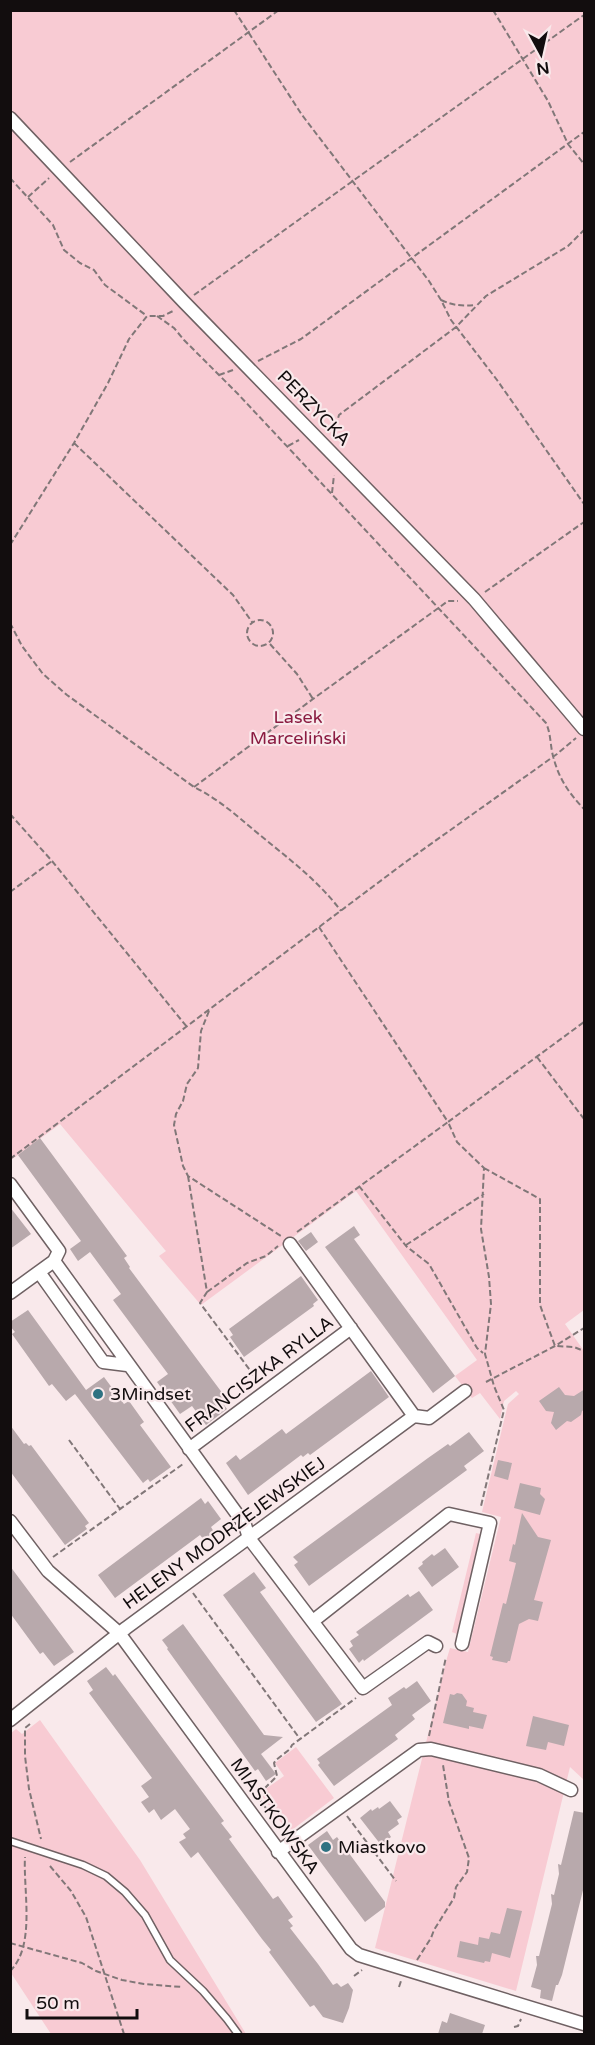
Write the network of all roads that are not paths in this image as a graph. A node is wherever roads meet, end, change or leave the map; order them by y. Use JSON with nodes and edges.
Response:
{"nodes":[{"id":1,"x":10,"y":118,"type":"edge"},
{"id":2,"x":582,"y":732,"type":"edge"},
{"id":3,"x":10,"y":1184,"type":"edge"},
{"id":4,"x":288,"y":1242,"type":"road end"},
{"id":5,"x":54,"y":1261,"type":"junction"},
{"id":6,"x":39,"y":1272,"type":"junction"},
{"id":7,"x":10,"y":1293,"type":"edge"},
{"id":8,"x":351,"y":1328,"type":"junction"},
{"id":9,"x":128,"y":1365,"type":"junction"},
{"id":10,"x":465,"y":1391,"type":"dead end"},
{"id":11,"x":414,"y":1416,"type":"junction"},
{"id":12,"x":188,"y":1455,"type":"junction"},
{"id":13,"x":10,"y":1521,"type":"edge"},
{"id":14,"x":249,"y":1538,"type":"junction"},
{"id":15,"x":313,"y":1621,"type":"junction"},
{"id":16,"x":119,"y":1633,"type":"junction"},
{"id":17,"x":462,"y":1644,"type":"dead end"},
{"id":18,"x":436,"y":1646,"type":"dead end"},
{"id":19,"x":10,"y":1720,"type":"edge"},
{"id":20,"x":571,"y":1790,"type":"dead end"},
{"id":21,"x":10,"y":1842,"type":"edge"},
{"id":22,"x":278,"y":1852,"type":"junction"},
{"id":23,"x":585,"y":2024,"type":"edge"},
{"id":24,"x":238,"y":2034,"type":"edge"}],
"edges":[{"from":1,"to":2,"type":"street","name":"PERZYCKA"},
{"from":3,"to":5,"type":"street"},
{"from":4,"to":8,"type":"street"},
{"from":5,"to":6,"type":"street"},
{"from":5,"to":9,"type":"street"},
{"from":6,"to":7,"type":"street"},
{"from":6,"to":9,"type":"street"},
{"from":8,"to":11,"type":"street"},
{"from":8,"to":12,"type":"street","name":"FRANCISZKA RYLLA"},
{"from":9,"to":12,"type":"street"},
{"from":10,"to":11,"type":"street","name":"HELENY MODRZEJEWSKIEJ"},
{"from":11,"to":14,"type":"street","name":"HELENY MODRZEJEWSKIEJ"},
{"from":12,"to":14,"type":"street"},
{"from":13,"to":16,"type":"street","name":"MIASTKOWSKA"},
{"from":14,"to":15,"type":"street"},
{"from":14,"to":16,"type":"street","name":"HELENY MODRZEJEWSKIEJ"},
{"from":15,"to":17,"type":"street"},
{"from":15,"to":18,"type":"street"},
{"from":16,"to":19,"type":"street","name":"HELENY MODRZEJEWSKIEJ"},
{"from":16,"to":22,"type":"street","name":"MIASTKOWSKA"},
{"from":20,"to":22,"type":"street"},
{"from":21,"to":24,"type":"lane"},
{"from":22,"to":23,"type":"street","name":"MIASTKOWSKA"}]}
